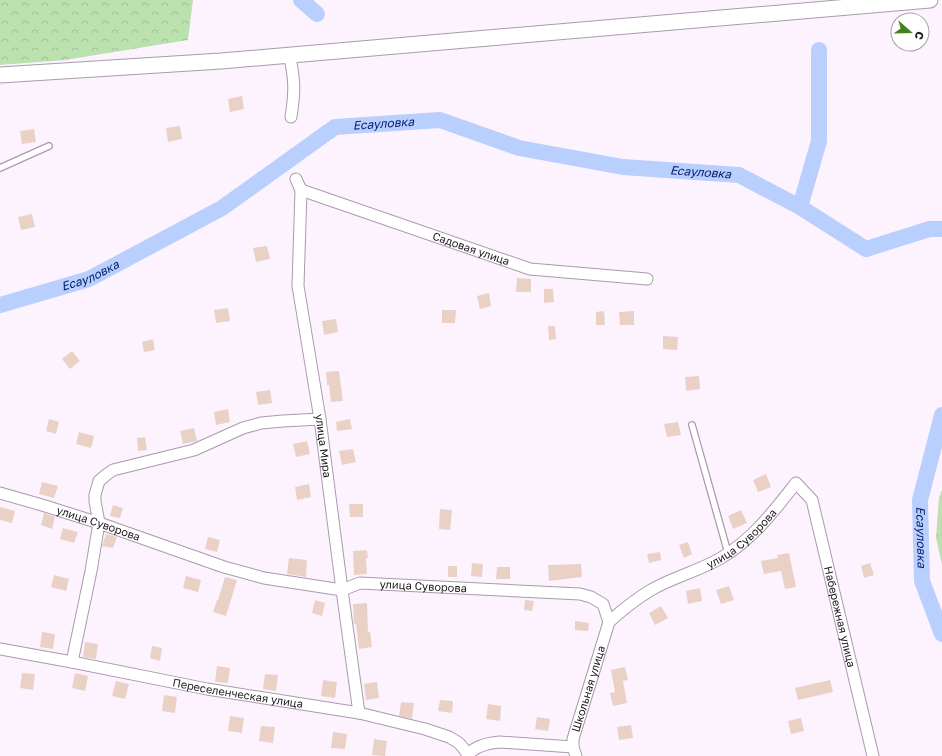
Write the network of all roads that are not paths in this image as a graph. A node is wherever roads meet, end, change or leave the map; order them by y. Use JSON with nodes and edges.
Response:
{"nodes":[{"id":1,"x":930,"y":0,"type":"edge"},
{"id":2,"x":289,"y":54,"type":"junction"},
{"id":3,"x":0,"y":75,"type":"edge"},
{"id":4,"x":291,"y":117,"type":"dead end"},
{"id":5,"x":49,"y":146,"type":"dead end"},
{"id":6,"x":0,"y":168,"type":"edge"},
{"id":7,"x":296,"y":179,"type":"dead end"},
{"id":8,"x":301,"y":190,"type":"junction"},
{"id":9,"x":647,"y":279,"type":"dead end"},
{"id":10,"x":320,"y":420,"type":"junction"},
{"id":11,"x":692,"y":425,"type":"dead end"},
{"id":12,"x":796,"y":483,"type":"joint"},
{"id":13,"x":0,"y":493,"type":"edge"},
{"id":14,"x":99,"y":523,"type":"junction"},
{"id":15,"x":728,"y":553,"type":"junction"},
{"id":16,"x":342,"y":590,"type":"junction"},
{"id":17,"x":609,"y":622,"type":"junction"},
{"id":18,"x":0,"y":649,"type":"edge"},
{"id":19,"x":72,"y":662,"type":"junction"},
{"id":20,"x":360,"y":713,"type":"junction"},
{"id":21,"x":575,"y":751,"type":"edge"},
{"id":22,"x":468,"y":755,"type":"edge"},
{"id":23,"x":873,"y":756,"type":"edge"}],
"edges":[{"from":1,"to":2,"type":"street"},
{"from":2,"to":3,"type":"street"},
{"from":2,"to":4,"type":"street"},
{"from":5,"to":6,"type":"lane"},
{"from":7,"to":8,"type":"street","name":"улица Мира"},
{"from":8,"to":9,"type":"street","name":"Садовая улица"},
{"from":8,"to":10,"type":"street","name":"улица Мира"},
{"from":10,"to":14,"type":"street"},
{"from":10,"to":16,"type":"street","name":"улица Мира"},
{"from":11,"to":15,"type":"lane"},
{"from":12,"to":15,"type":"street","name":"улица Суворова"},
{"from":12,"to":23,"type":"street","name":"Набережная улица"},
{"from":13,"to":14,"type":"street","name":"улица Суворова"},
{"from":14,"to":16,"type":"street","name":"улица Суворова"},
{"from":14,"to":19,"type":"street"},
{"from":15,"to":17,"type":"street","name":"улица Суворова"},
{"from":16,"to":17,"type":"street","name":"улица Суворова"},
{"from":16,"to":20,"type":"street","name":"улица Мира"},
{"from":17,"to":21,"type":"street","name":"Школьная улица"},
{"from":18,"to":19,"type":"street","name":"Переселенческая улица"},
{"from":19,"to":20,"type":"street","name":"Переселенческая улица"},
{"from":20,"to":22,"type":"street","name":"Переселенческая улица"},
{"from":21,"to":22,"type":"street"}]}
